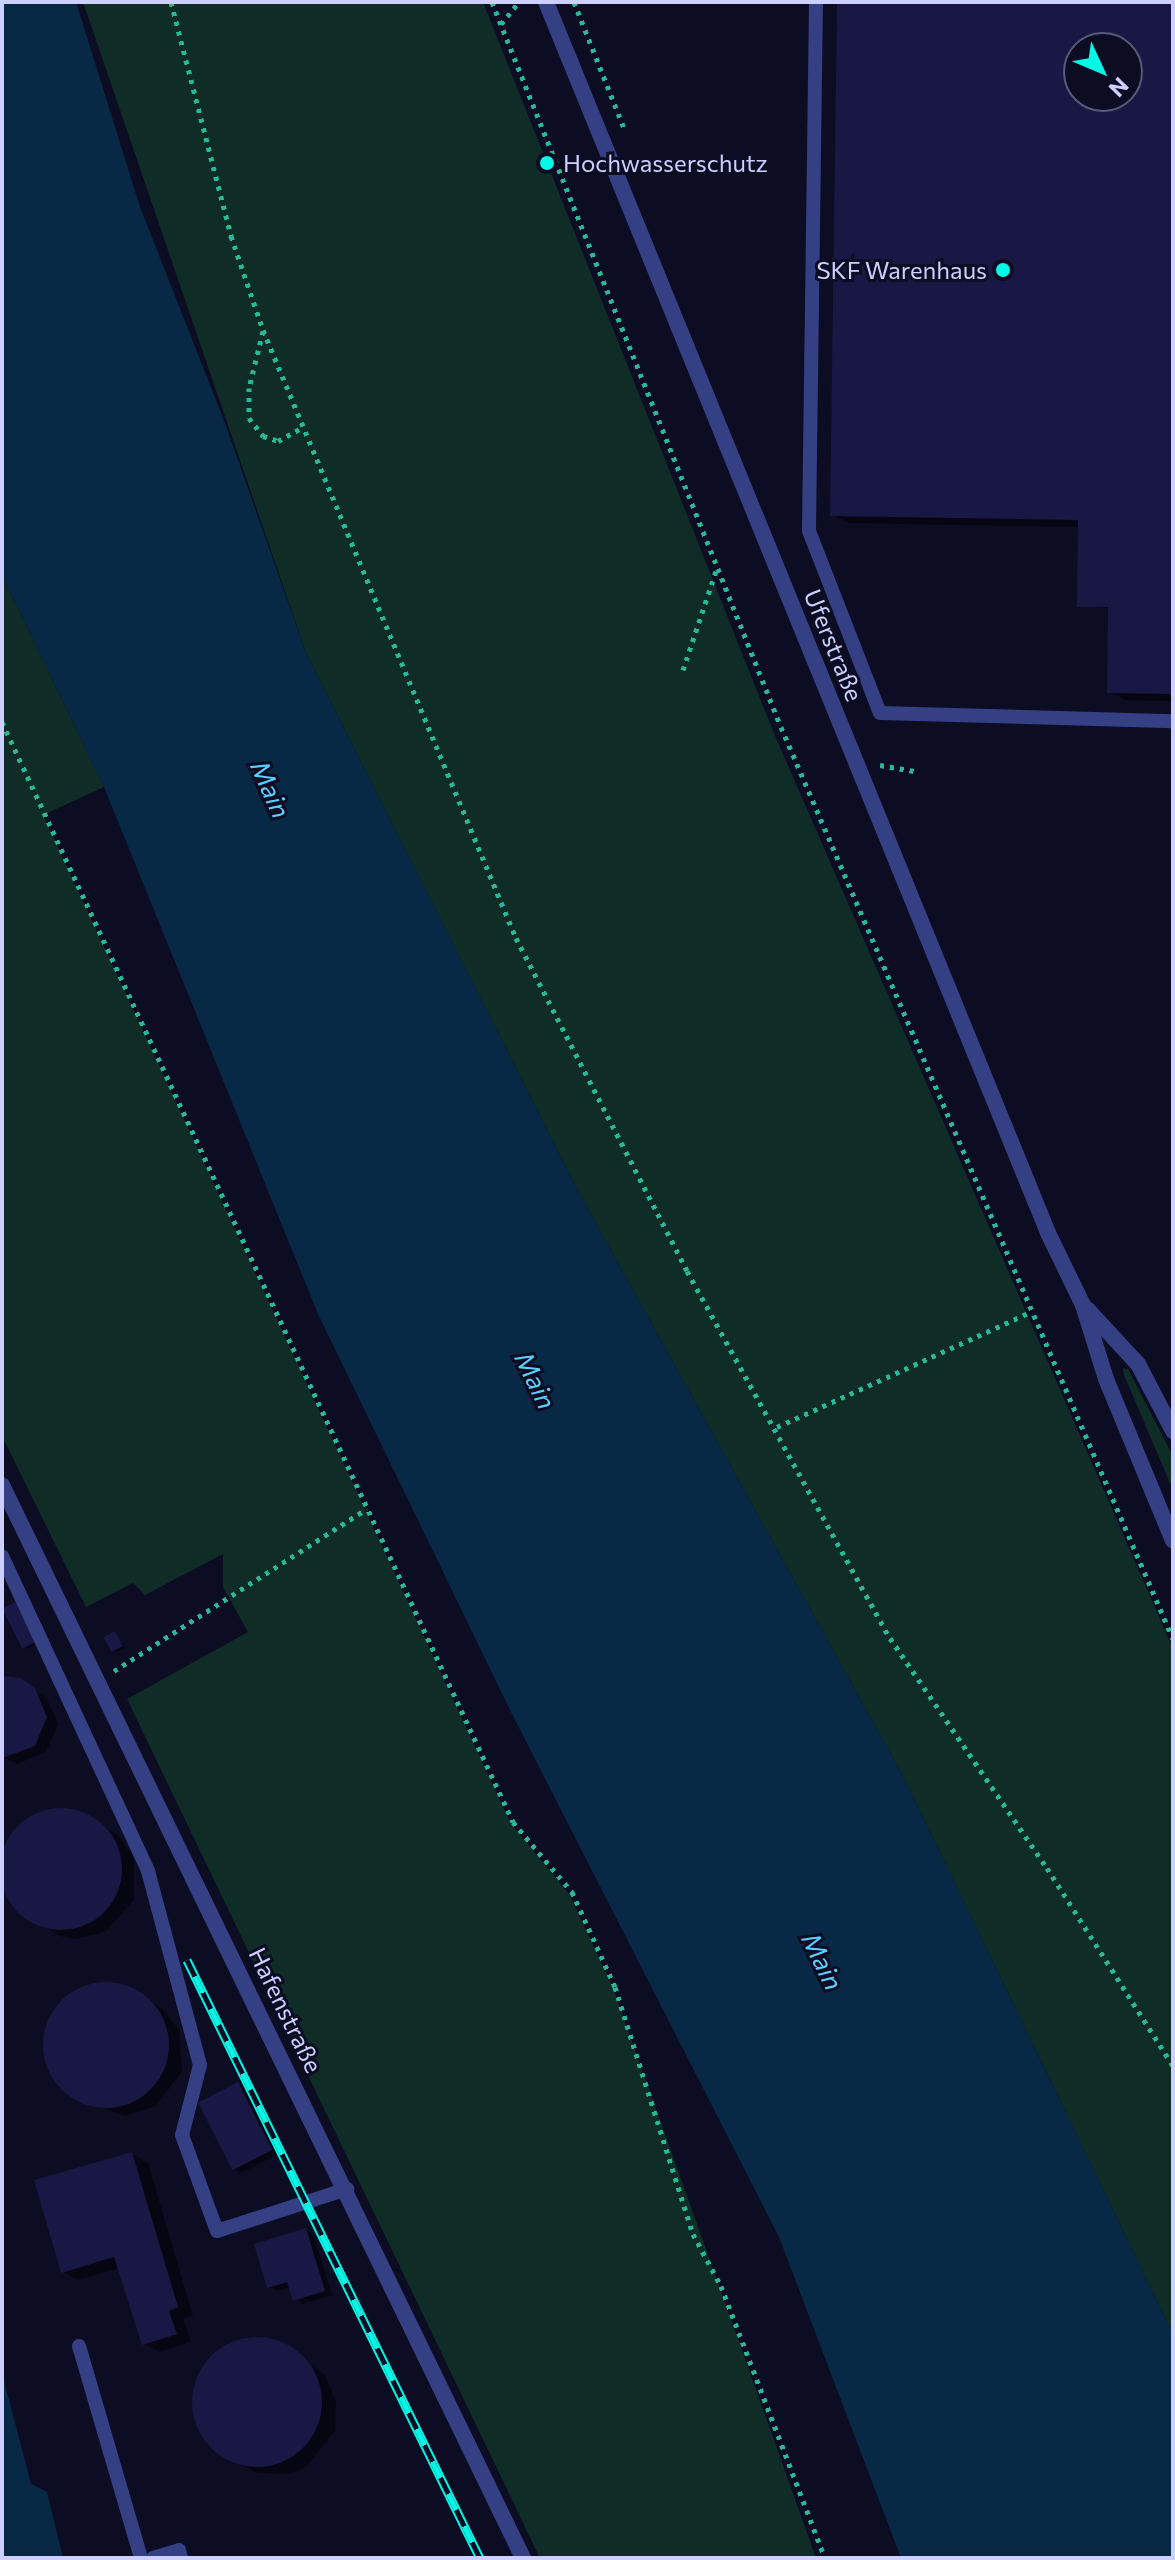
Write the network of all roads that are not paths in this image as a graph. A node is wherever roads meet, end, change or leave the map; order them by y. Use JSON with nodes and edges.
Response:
{"nodes":[{"id":1,"x":546,"y":2,"type":"edge"},
{"id":2,"x":816,"y":2,"type":"edge"},
{"id":3,"x":1173,"y":721,"type":"edge"},
{"id":4,"x":1083,"y":1305,"type":"junction"},
{"id":5,"x":1173,"y":1431,"type":"edge"},
{"id":6,"x":2,"y":1485,"type":"edge"},
{"id":7,"x":6,"y":1505,"type":"edge"},
{"id":8,"x":1173,"y":1541,"type":"edge"},
{"id":9,"x":2,"y":1556,"type":"edge"},
{"id":10,"x":347,"y":2189,"type":"junction"},
{"id":11,"x":79,"y":2346,"type":"dead end"},
{"id":12,"x":141,"y":2558,"type":"edge"},
{"id":13,"x":153,"y":2558,"type":"edge"},
{"id":14,"x":181,"y":2558,"type":"edge"},
{"id":15,"x":523,"y":2558,"type":"edge"}],
"edges":[{"from":1,"to":4,"type":"street","name":"Uferstraße"},
{"from":2,"to":3,"type":"lane"},
{"from":4,"to":5,"type":"street","name":"Uferstraße"},
{"from":4,"to":8,"type":"street","name":"Uferstraße"},
{"from":6,"to":7,"type":"street","name":"Hafenstraße"},
{"from":7,"to":10,"type":"street","name":"Hafenstraße"},
{"from":9,"to":10,"type":"lane"},
{"from":10,"to":15,"type":"street","name":"Hafenstraße"},
{"from":11,"to":12,"type":"lane"},
{"from":13,"to":14,"type":"lane"}]}
